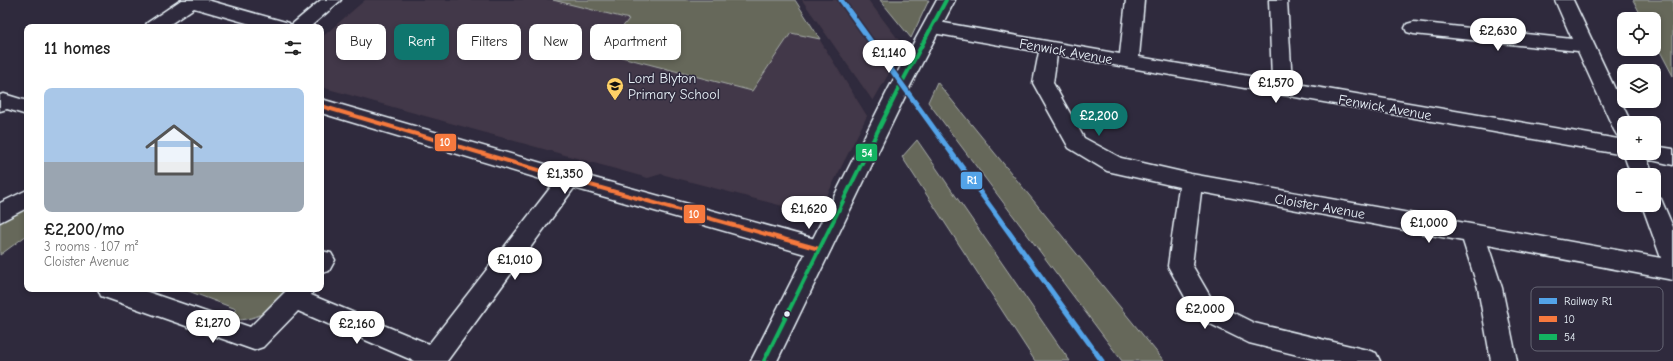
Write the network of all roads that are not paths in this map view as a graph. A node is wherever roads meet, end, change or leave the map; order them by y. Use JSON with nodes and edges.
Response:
{"nodes":[{"id":1,"x":332,"y":0,"type":"edge"},
{"id":2,"x":946,"y":0,"type":"edge"},
{"id":3,"x":1135,"y":0,"type":"edge"},
{"id":4,"x":1278,"y":0,"type":"edge"},
{"id":5,"x":1564,"y":0,"type":"edge"},
{"id":6,"x":192,"y":1,"type":"edge"},
{"id":7,"x":158,"y":24,"type":"edge"},
{"id":8,"x":272,"y":24,"type":"edge"},
{"id":9,"x":303,"y":24,"type":"edge"},
{"id":10,"x":933,"y":27,"type":"junction"},
{"id":11,"x":1414,"y":28,"type":"dead end"},
{"id":12,"x":1585,"y":46,"type":"junction"},
{"id":13,"x":1049,"y":48,"type":"junction"},
{"id":14,"x":1129,"y":62,"type":"junction"},
{"id":15,"x":1282,"y":89,"type":"junction"},
{"id":16,"x":0,"y":104,"type":"edge"},
{"id":17,"x":24,"y":107,"type":"edge"},
{"id":18,"x":324,"y":107,"type":"edge"},
{"id":19,"x":1618,"y":116,"type":"edge"},
{"id":20,"x":1617,"y":147,"type":"edge"},
{"id":21,"x":1661,"y":155,"type":"edge"},
{"id":22,"x":1673,"y":157,"type":"edge"},
{"id":23,"x":569,"y":179,"type":"junction"},
{"id":24,"x":1191,"y":182,"type":"junction"},
{"id":25,"x":24,"y":200,"type":"edge"},
{"id":26,"x":1657,"y":212,"type":"edge"},
{"id":27,"x":0,"y":213,"type":"edge"},
{"id":28,"x":1473,"y":234,"type":"junction"},
{"id":29,"x":819,"y":249,"type":"junction"},
{"id":30,"x":1673,"y":258,"type":"edge"},
{"id":31,"x":1673,"y":270,"type":"edge"},
{"id":32,"x":119,"y":292,"type":"edge"},
{"id":33,"x":299,"y":294,"type":"edge"},
{"id":34,"x":433,"y":359,"type":"edge"},
{"id":35,"x":764,"y":361,"type":"edge"},
{"id":36,"x":1367,"y":361,"type":"edge"},
{"id":37,"x":1504,"y":361,"type":"edge"}],
"edges":[{"from":1,"to":9,"type":"street"},
{"from":2,"to":10,"type":"street"},
{"from":3,"to":14,"type":"street"},
{"from":4,"to":15,"type":"street"},
{"from":5,"to":12,"type":"street"},
{"from":6,"to":7,"type":"street"},
{"from":6,"to":8,"type":"street"},
{"from":10,"to":13,"type":"street","name":"Fenwick Avenue"},
{"from":10,"to":29,"type":"street"},
{"from":11,"to":12,"type":"street"},
{"from":12,"to":19,"type":"street"},
{"from":13,"to":14,"type":"street","name":"Fenwick Avenue"},
{"from":13,"to":24,"type":"street","name":"Cloister Avenue"},
{"from":14,"to":15,"type":"street","name":"Fenwick Avenue"},
{"from":15,"to":20,"type":"street","name":"Fenwick Avenue"},
{"from":16,"to":17,"type":"street"},
{"from":18,"to":23,"type":"street"},
{"from":21,"to":22,"type":"street"},
{"from":23,"to":29,"type":"street"},
{"from":23,"to":34,"type":"street"},
{"from":24,"to":28,"type":"street","name":"Cloister Avenue"},
{"from":24,"to":36,"type":"street"},
{"from":25,"to":27,"type":"street"},
{"from":26,"to":30,"type":"street"},
{"from":28,"to":31,"type":"street","name":"Cloister Avenue"},
{"from":28,"to":37,"type":"street"},
{"from":29,"to":35,"type":"street"},
{"from":32,"to":33,"type":"street"},
{"from":33,"to":34,"type":"street"}]}
